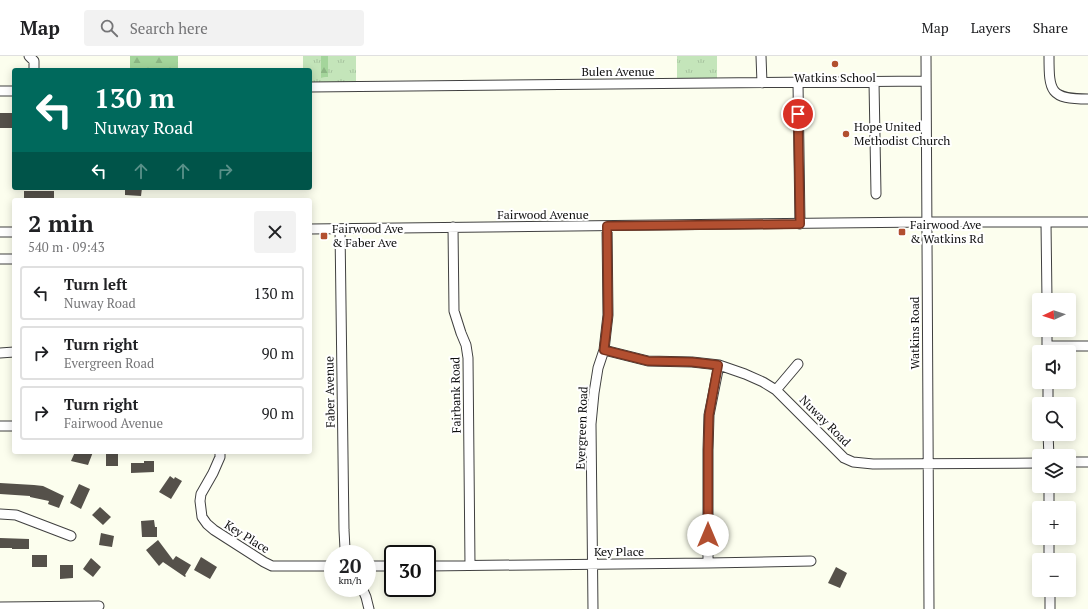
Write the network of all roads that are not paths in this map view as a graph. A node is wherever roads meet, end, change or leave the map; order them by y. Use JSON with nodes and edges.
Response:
{"nodes":[{"id":1,"x":761,"y":56,"type":"edge"},
{"id":2,"x":926,"y":56,"type":"edge"},
{"id":3,"x":1049,"y":56,"type":"edge"},
{"id":4,"x":926,"y":81,"type":"junction"},
{"id":5,"x":874,"y":82,"type":"junction"},
{"id":6,"x":762,"y":83,"type":"junction"},
{"id":7,"x":798,"y":83,"type":"junction"},
{"id":8,"x":312,"y":87,"type":"edge"},
{"id":9,"x":0,"y":91,"type":"edge"},
{"id":10,"x":12,"y":91,"type":"edge"},
{"id":11,"x":1088,"y":99,"type":"edge"},
{"id":12,"x":876,"y":194,"type":"dead end"},
{"id":13,"x":927,"y":222,"type":"junction"},
{"id":14,"x":1088,"y":222,"type":"edge"},
{"id":15,"x":1046,"y":223,"type":"junction"},
{"id":16,"x":800,"y":224,"type":"junction"},
{"id":17,"x":607,"y":226,"type":"junction"},
{"id":18,"x":454,"y":227,"type":"junction"},
{"id":19,"x":312,"y":229,"type":"edge"},
{"id":20,"x":340,"y":229,"type":"junction"},
{"id":21,"x":0,"y":232,"type":"edge"},
{"id":22,"x":12,"y":232,"type":"edge"},
{"id":23,"x":0,"y":259,"type":"edge"},
{"id":24,"x":12,"y":259,"type":"edge"},
{"id":25,"x":1047,"y":293,"type":"edge"},
{"id":26,"x":1088,"y":346,"type":"edge"},
{"id":27,"x":1076,"y":347,"type":"edge"},
{"id":28,"x":604,"y":350,"type":"junction"},
{"id":29,"x":12,"y":352,"type":"edge"},
{"id":30,"x":0,"y":353,"type":"edge"},
{"id":31,"x":798,"y":364,"type":"dead end"},
{"id":32,"x":718,"y":365,"type":"junction"},
{"id":33,"x":776,"y":390,"type":"junction"},
{"id":34,"x":0,"y":426,"type":"edge"},
{"id":35,"x":12,"y":426,"type":"edge"},
{"id":36,"x":220,"y":454,"type":"edge"},
{"id":37,"x":1076,"y":462,"type":"edge"},
{"id":38,"x":1088,"y":462,"type":"edge"},
{"id":39,"x":1032,"y":463,"type":"edge"},
{"id":40,"x":928,"y":464,"type":"junction"},
{"id":41,"x":0,"y":514,"type":"edge"},
{"id":42,"x":71,"y":536,"type":"dead end"},
{"id":43,"x":345,"y":545,"type":"edge"},
{"id":44,"x":811,"y":562,"type":"dead end"},
{"id":45,"x":708,"y":563,"type":"junction"},
{"id":46,"x":593,"y":564,"type":"junction"},
{"id":47,"x":470,"y":565,"type":"junction"},
{"id":48,"x":324,"y":566,"type":"edge"},
{"id":49,"x":436,"y":566,"type":"edge"},
{"id":50,"x":366,"y":597,"type":"edge"},
{"id":51,"x":1050,"y":597,"type":"edge"},
{"id":52,"x":99,"y":606,"type":"dead end"},
{"id":53,"x":0,"y":607,"type":"edge"},
{"id":54,"x":17,"y":608,"type":"edge"},
{"id":55,"x":369,"y":609,"type":"edge"},
{"id":56,"x":593,"y":609,"type":"edge"},
{"id":57,"x":929,"y":609,"type":"edge"},
{"id":58,"x":1050,"y":609,"type":"edge"}],
"edges":[{"from":1,"to":6,"type":"street"},
{"from":2,"to":4,"type":"street","name":"Watkins Road"},
{"from":3,"to":11,"type":"street"},
{"from":4,"to":5,"type":"street","name":"Bulen Avenue"},
{"from":4,"to":13,"type":"street","name":"Watkins Road"},
{"from":5,"to":7,"type":"street","name":"Bulen Avenue"},
{"from":5,"to":12,"type":"street"},
{"from":6,"to":7,"type":"street","name":"Bulen Avenue"},
{"from":6,"to":8,"type":"street","name":"Bulen Avenue"},
{"from":7,"to":16,"type":"street"},
{"from":9,"to":10,"type":"street"},
{"from":13,"to":15,"type":"street","name":"Fairwood Avenue"},
{"from":13,"to":16,"type":"street","name":"Fairwood Avenue"},
{"from":13,"to":40,"type":"street","name":"Watkins Road"},
{"from":14,"to":15,"type":"street","name":"Fairwood Avenue"},
{"from":15,"to":25,"type":"street"},
{"from":16,"to":17,"type":"street","name":"Fairwood Avenue"},
{"from":17,"to":18,"type":"street","name":"Fairwood Avenue"},
{"from":17,"to":28,"type":"street","name":"Evergreen Road"},
{"from":18,"to":20,"type":"street","name":"Fairwood Avenue"},
{"from":18,"to":47,"type":"street","name":"Fairbank Road"},
{"from":19,"to":20,"type":"street","name":"Fairwood Avenue"},
{"from":20,"to":43,"type":"street","name":"Faber Avenue"},
{"from":21,"to":22,"type":"street"},
{"from":23,"to":24,"type":"street"},
{"from":26,"to":27,"type":"street"},
{"from":28,"to":32,"type":"street","name":"Nuway Road"},
{"from":28,"to":46,"type":"street","name":"Evergreen Road"},
{"from":29,"to":30,"type":"street"},
{"from":31,"to":33,"type":"street"},
{"from":32,"to":33,"type":"street","name":"Nuway Road"},
{"from":32,"to":45,"type":"street"},
{"from":33,"to":40,"type":"street","name":"Nuway Road"},
{"from":34,"to":35,"type":"street"},
{"from":36,"to":48,"type":"street","name":"Key Place"},
{"from":37,"to":38,"type":"street"},
{"from":39,"to":40,"type":"street","name":"Nuway Road"},
{"from":40,"to":57,"type":"street","name":"Watkins Road"},
{"from":41,"to":42,"type":"street"},
{"from":44,"to":45,"type":"street","name":"Key Place"},
{"from":45,"to":46,"type":"street","name":"Key Place"},
{"from":46,"to":47,"type":"street","name":"Key Place"},
{"from":46,"to":56,"type":"street","name":"Evergreen Road"},
{"from":47,"to":49,"type":"street","name":"Key Place"},
{"from":50,"to":55,"type":"street"},
{"from":51,"to":58,"type":"street"},
{"from":52,"to":54,"type":"street"},
{"from":53,"to":54,"type":"street"}]}
